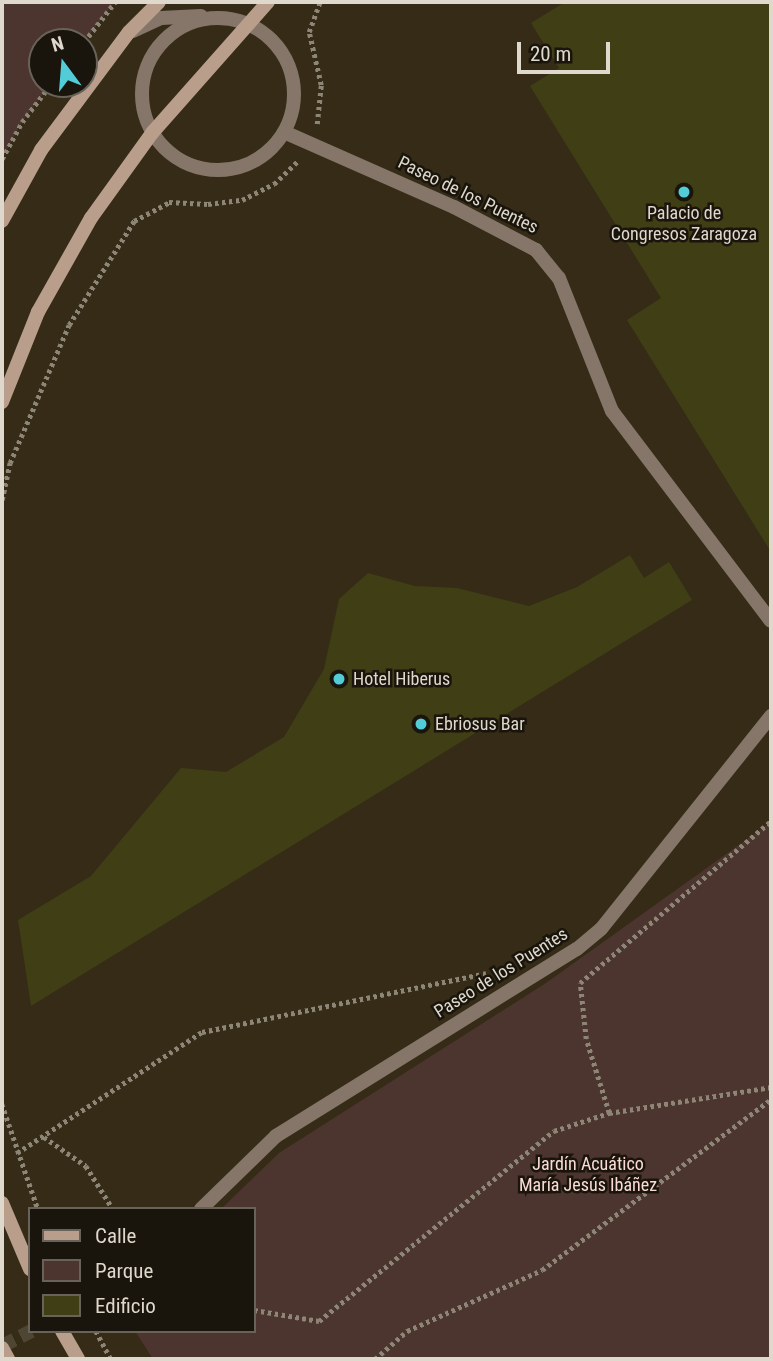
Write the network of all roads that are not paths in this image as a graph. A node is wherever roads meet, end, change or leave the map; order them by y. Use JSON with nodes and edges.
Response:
{"nodes":[{"id":1,"x":159,"y":2,"type":"edge"},
{"id":2,"x":197,"y":2,"type":"edge"},
{"id":3,"x":268,"y":2,"type":"edge"},
{"id":4,"x":186,"y":15,"type":"junction"},
{"id":5,"x":216,"y":19,"type":"junction"},
{"id":6,"x":246,"y":23,"type":"junction"},
{"id":7,"x":130,"y":32,"type":"junction"},
{"id":8,"x":169,"y":36,"type":"junction"},
{"id":9,"x":284,"y":132,"type":"junction"},
{"id":10,"x":152,"y":133,"type":"junction"},
{"id":11,"x":2,"y":221,"type":"edge"},
{"id":12,"x":2,"y":402,"type":"edge"},
{"id":13,"x":771,"y":621,"type":"edge"},
{"id":14,"x":771,"y":716,"type":"edge"},
{"id":15,"x":2,"y":1203,"type":"edge"},
{"id":16,"x":203,"y":1207,"type":"edge"},
{"id":17,"x":28,"y":1264,"type":"edge"},
{"id":18,"x":63,"y":1333,"type":"edge"},
{"id":19,"x":2,"y":1348,"type":"edge"},
{"id":20,"x":8,"y":1359,"type":"edge"},
{"id":21,"x":78,"y":1359,"type":"edge"}],
"edges":[{"from":1,"to":7,"type":"main road"},
{"from":2,"to":4,"type":"street"},
{"from":3,"to":6,"type":"main road"},
{"from":4,"to":5,"type":"street"},
{"from":4,"to":7,"type":"street"},
{"from":4,"to":8,"type":"street"},
{"from":5,"to":6,"type":"street"},
{"from":5,"to":8,"type":"street"},
{"from":6,"to":9,"type":"street"},
{"from":6,"to":10,"type":"main road"},
{"from":7,"to":11,"type":"main road"},
{"from":8,"to":10,"type":"street"},
{"from":9,"to":10,"type":"street"},
{"from":9,"to":13,"type":"street","name":"Paseo de los Puentes"},
{"from":10,"to":12,"type":"main road"},
{"from":14,"to":16,"type":"street","name":"Paseo de los Puentes"},
{"from":15,"to":17,"type":"main road"},
{"from":18,"to":21,"type":"main road"},
{"from":19,"to":20,"type":"main road"}]}
